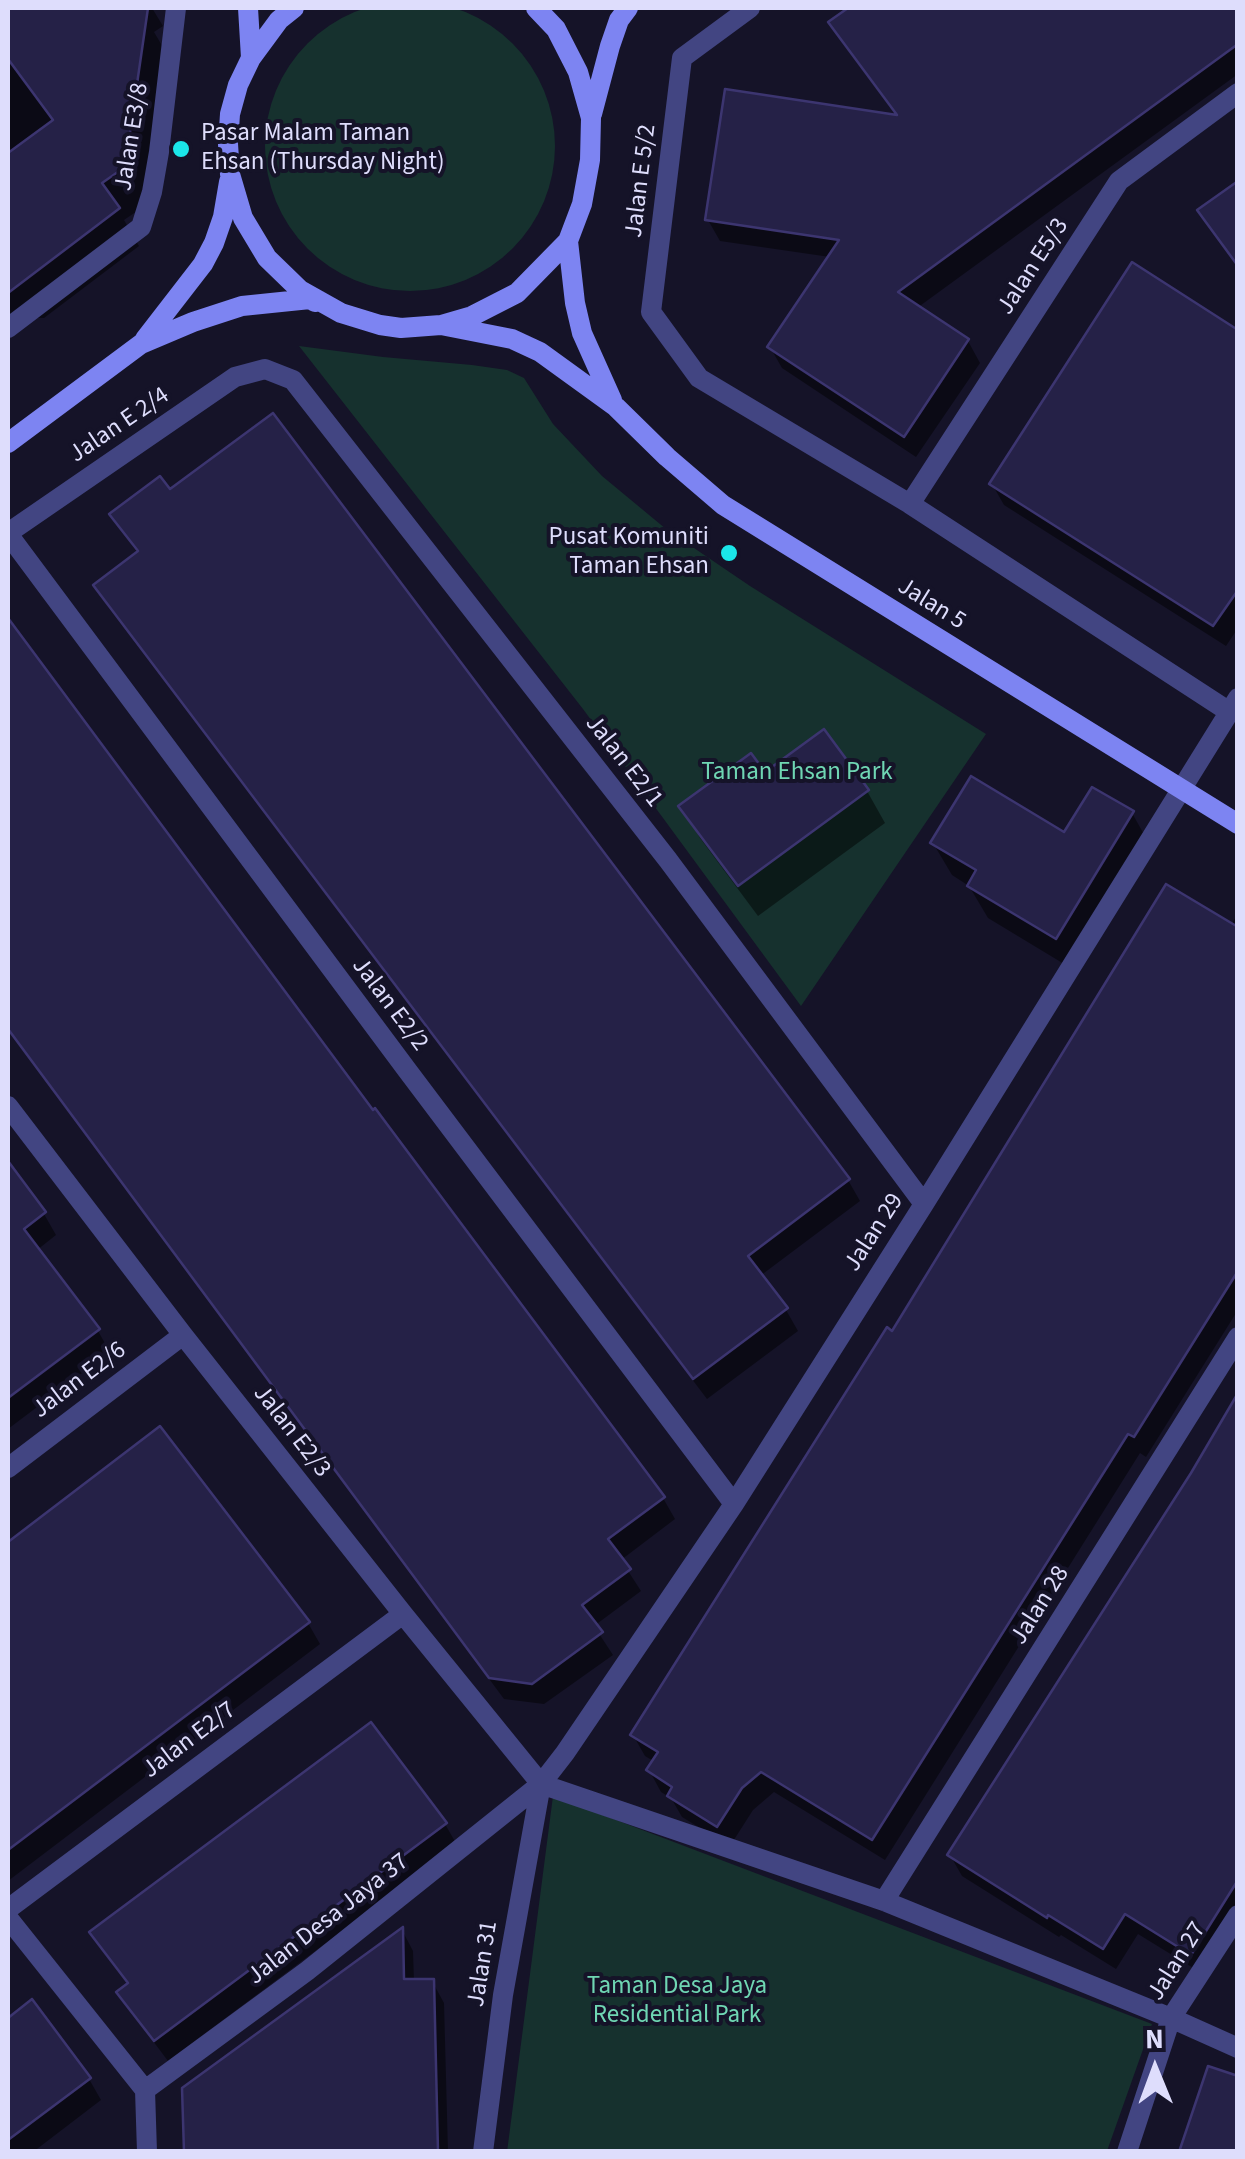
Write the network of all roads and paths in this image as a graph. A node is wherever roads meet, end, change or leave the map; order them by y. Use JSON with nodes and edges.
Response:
{"nodes":[{"id":1,"x":176,"y":8,"type":"edge"},
{"id":2,"x":248,"y":8,"type":"edge"},
{"id":3,"x":294,"y":8,"type":"edge"},
{"id":4,"x":536,"y":8,"type":"edge"},
{"id":5,"x":628,"y":8,"type":"edge"},
{"id":6,"x":750,"y":8,"type":"edge"},
{"id":7,"x":251,"y":58,"type":"junction"},
{"id":8,"x":1238,"y":93,"type":"edge"},
{"id":9,"x":591,"y":118,"type":"junction"},
{"id":10,"x":230,"y":174,"type":"junction"},
{"id":11,"x":568,"y":241,"type":"junction"},
{"id":12,"x":340,"y":313,"type":"junction"},
{"id":13,"x":441,"y":326,"type":"junction"},
{"id":14,"x":8,"y":328,"type":"edge"},
{"id":15,"x":141,"y":344,"type":"junction"},
{"id":16,"x":266,"y":369,"type":"joint"},
{"id":17,"x":616,"y":407,"type":"junction"},
{"id":18,"x":8,"y":443,"type":"edge"},
{"id":19,"x":910,"y":504,"type":"junction"},
{"id":20,"x":8,"y":534,"type":"edge"},
{"id":21,"x":1233,"y":705,"type":"edge"},
{"id":22,"x":1180,"y":789,"type":"junction"},
{"id":23,"x":1238,"y":824,"type":"edge"},
{"id":24,"x":8,"y":1106,"type":"edge"},
{"id":25,"x":924,"y":1204,"type":"junction"},
{"id":26,"x":183,"y":1335,"type":"junction"},
{"id":27,"x":1238,"y":1338,"type":"edge"},
{"id":28,"x":8,"y":1468,"type":"edge"},
{"id":29,"x":734,"y":1504,"type":"junction"},
{"id":30,"x":402,"y":1614,"type":"junction"},
{"id":31,"x":541,"y":1784,"type":"junction"},
{"id":32,"x":884,"y":1901,"type":"junction"},
{"id":33,"x":8,"y":1909,"type":"edge"},
{"id":34,"x":1238,"y":1915,"type":"edge"},
{"id":35,"x":8,"y":1918,"type":"edge"},
{"id":36,"x":1171,"y":2018,"type":"junction"},
{"id":37,"x":1238,"y":2048,"type":"edge"},
{"id":38,"x":145,"y":2090,"type":"junction"},
{"id":39,"x":147,"y":2152,"type":"edge"},
{"id":40,"x":483,"y":2152,"type":"edge"},
{"id":41,"x":1127,"y":2152,"type":"edge"}],
"edges":[{"from":1,"to":14,"type":"street","name":"Jalan E3/8"},
{"from":2,"to":7,"type":"street"},
{"from":3,"to":7,"type":"street"},
{"from":4,"to":9,"type":"street"},
{"from":5,"to":9,"type":"street"},
{"from":6,"to":19,"type":"street","name":"Jalan E 5/2"},
{"from":7,"to":10,"type":"street"},
{"from":8,"to":19,"type":"street","name":"Jalan E5/3"},
{"from":9,"to":11,"type":"street"},
{"from":10,"to":12,"type":"street"},
{"from":10,"to":15,"type":"street"},
{"from":11,"to":13,"type":"street"},
{"from":11,"to":17,"type":"street","name":"Jalan 5"},
{"from":12,"to":13,"type":"street"},
{"from":12,"to":15,"type":"street"},
{"from":13,"to":17,"type":"street","name":"Jalan 5"},
{"from":15,"to":18,"type":"street"},
{"from":16,"to":20,"type":"street","name":"Jalan E 2/4"},
{"from":16,"to":25,"type":"street","name":"Jalan E2/1"},
{"from":17,"to":22,"type":"street","name":"Jalan 5"},
{"from":19,"to":21,"type":"street"},
{"from":20,"to":29,"type":"street","name":"Jalan E2/2"},
{"from":21,"to":22,"type":"street","name":"Jalan 29"},
{"from":22,"to":23,"type":"street","name":"Jalan 5"},
{"from":22,"to":25,"type":"street","name":"Jalan 29"},
{"from":24,"to":26,"type":"street","name":"Jalan E2/3"},
{"from":25,"to":29,"type":"street","name":"Jalan 29"},
{"from":26,"to":28,"type":"street","name":"Jalan E2/6"},
{"from":26,"to":30,"type":"street","name":"Jalan E2/3"},
{"from":27,"to":32,"type":"street","name":"Jalan 28"},
{"from":29,"to":31,"type":"street","name":"Jalan 29"},
{"from":30,"to":31,"type":"street","name":"Jalan E2/3"},
{"from":30,"to":33,"type":"street","name":"Jalan E2/7"},
{"from":31,"to":32,"type":"street"},
{"from":31,"to":38,"type":"street","name":"Jalan Desa Jaya 37"},
{"from":31,"to":40,"type":"street","name":"Jalan 31"},
{"from":32,"to":36,"type":"street"},
{"from":34,"to":36,"type":"street","name":"Jalan 27"},
{"from":35,"to":38,"type":"street"},
{"from":36,"to":37,"type":"street"},
{"from":36,"to":41,"type":"street","name":"Jalan 27"},
{"from":38,"to":39,"type":"street"}]}
